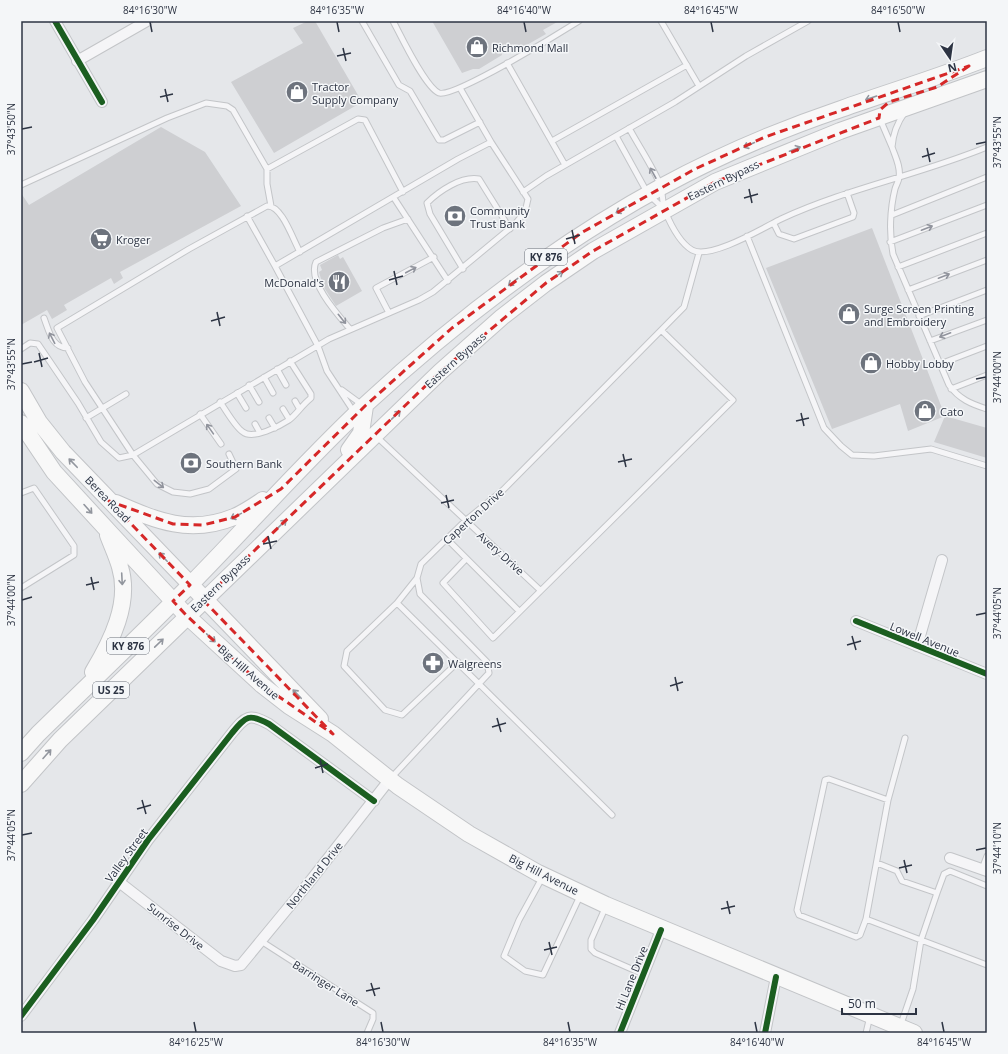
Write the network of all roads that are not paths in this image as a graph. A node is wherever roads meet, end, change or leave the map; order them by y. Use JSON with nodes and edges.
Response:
{"nodes":[{"id":1,"x":54,"y":21,"type":"edge"},
{"id":2,"x":147,"y":21,"type":"edge"},
{"id":3,"x":362,"y":21,"type":"edge"},
{"id":4,"x":393,"y":21,"type":"edge"},
{"id":5,"x":579,"y":21,"type":"edge"},
{"id":6,"x":661,"y":21,"type":"edge"},
{"id":7,"x":808,"y":21,"type":"edge"},
{"id":8,"x":987,"y":58,"type":"edge"},
{"id":9,"x":77,"y":61,"type":"junction"},
{"id":10,"x":507,"y":63,"type":"junction"},
{"id":11,"x":686,"y":65,"type":"junction"},
{"id":12,"x":968,"y":66,"type":"junction"},
{"id":13,"x":987,"y":79,"type":"edge"},
{"id":14,"x":699,"y":86,"type":"junction"},
{"id":15,"x":460,"y":88,"type":"junction"},
{"id":16,"x":102,"y":102,"type":"dead end"},
{"id":17,"x":909,"y":108,"type":"junction"},
{"id":18,"x":879,"y":118,"type":"junction"},
{"id":19,"x":480,"y":122,"type":"junction"},
{"id":20,"x":629,"y":128,"type":"junction"},
{"id":21,"x":616,"y":136,"type":"junction"},
{"id":22,"x":552,"y":141,"type":"junction"},
{"id":23,"x":491,"y":142,"type":"junction"},
{"id":24,"x":892,"y":147,"type":"junction"},
{"id":25,"x":987,"y":147,"type":"edge"},
{"id":26,"x":565,"y":165,"type":"junction"},
{"id":27,"x":267,"y":168,"type":"junction"},
{"id":28,"x":987,"y":177,"type":"edge"},
{"id":29,"x":899,"y":178,"type":"junction"},
{"id":30,"x":21,"y":185,"type":"edge"},
{"id":31,"x":654,"y":191,"type":"junction"},
{"id":32,"x":403,"y":192,"type":"junction"},
{"id":33,"x":523,"y":192,"type":"junction"},
{"id":34,"x":847,"y":193,"type":"junction"},
{"id":35,"x":394,"y":198,"type":"junction"},
{"id":36,"x":987,"y":205,"type":"edge"},
{"id":37,"x":271,"y":206,"type":"junction"},
{"id":38,"x":664,"y":210,"type":"junction"},
{"id":39,"x":892,"y":214,"type":"junction"},
{"id":40,"x":247,"y":216,"type":"junction"},
{"id":41,"x":408,"y":219,"type":"junction"},
{"id":42,"x":774,"y":224,"type":"junction"},
{"id":43,"x":510,"y":229,"type":"junction"},
{"id":44,"x":987,"y":233,"type":"edge"},
{"id":45,"x":747,"y":236,"type":"junction"},
{"id":46,"x":890,"y":242,"type":"junction"},
{"id":47,"x":300,"y":252,"type":"junction"},
{"id":48,"x":699,"y":253,"type":"junction"},
{"id":49,"x":434,"y":257,"type":"junction"},
{"id":50,"x":987,"y":260,"type":"edge"},
{"id":51,"x":275,"y":266,"type":"junction"},
{"id":52,"x":898,"y":267,"type":"junction"},
{"id":53,"x":463,"y":269,"type":"junction"},
{"id":54,"x":448,"y":281,"type":"junction"},
{"id":55,"x":908,"y":290,"type":"junction"},
{"id":56,"x":987,"y":290,"type":"edge"},
{"id":57,"x":389,"y":313,"type":"junction"},
{"id":58,"x":919,"y":316,"type":"junction"},
{"id":59,"x":44,"y":318,"type":"dead end"},
{"id":60,"x":987,"y":320,"type":"edge"},
{"id":61,"x":350,"y":329,"type":"junction"},
{"id":62,"x":662,"y":331,"type":"junction"},
{"id":63,"x":930,"y":341,"type":"junction"},
{"id":64,"x":318,"y":346,"type":"junction"},
{"id":65,"x":987,"y":346,"type":"edge"},
{"id":66,"x":68,"y":348,"type":"junction"},
{"id":67,"x":21,"y":349,"type":"edge"},
{"id":68,"x":290,"y":361,"type":"junction"},
{"id":69,"x":940,"y":364,"type":"junction"},
{"id":70,"x":277,"y":369,"type":"junction"},
{"id":71,"x":987,"y":376,"type":"edge"},
{"id":72,"x":264,"y":377,"type":"junction"},
{"id":73,"x":286,"y":385,"type":"dead end"},
{"id":74,"x":249,"y":386,"type":"junction"},
{"id":75,"x":340,"y":388,"type":"junction"},
{"id":76,"x":951,"y":389,"type":"junction"},
{"id":77,"x":21,"y":392,"type":"edge"},
{"id":78,"x":237,"y":393,"type":"junction"},
{"id":79,"x":273,"y":393,"type":"dead end"},
{"id":80,"x":126,"y":394,"type":"dead end"},
{"id":81,"x":295,"y":401,"type":"dead end"},
{"id":82,"x":220,"y":402,"type":"junction"},
{"id":83,"x":259,"y":402,"type":"dead end"},
{"id":84,"x":365,"y":406,"type":"junction"},
{"id":85,"x":102,"y":407,"type":"junction"},
{"id":86,"x":246,"y":408,"type":"dead end"},
{"id":87,"x":299,"y":408,"type":"junction"},
{"id":88,"x":283,"y":409,"type":"dead end"},
{"id":89,"x":987,"y":409,"type":"edge"},
{"id":90,"x":200,"y":414,"type":"junction"},
{"id":91,"x":86,"y":418,"type":"junction"},
{"id":92,"x":269,"y":418,"type":"dead end"},
{"id":93,"x":353,"y":418,"type":"junction"},
{"id":94,"x":289,"y":419,"type":"junction"},
{"id":95,"x":21,"y":423,"type":"edge"},
{"id":96,"x":255,"y":424,"type":"dead end"},
{"id":97,"x":275,"y":428,"type":"junction"},
{"id":98,"x":260,"y":433,"type":"junction"},
{"id":99,"x":375,"y":435,"type":"junction"},
{"id":100,"x":221,"y":444,"type":"dead end"},
{"id":101,"x":229,"y":454,"type":"dead end"},
{"id":102,"x":133,"y":455,"type":"junction"},
{"id":103,"x":987,"y":466,"type":"edge"},
{"id":104,"x":282,"y":489,"type":"junction"},
{"id":105,"x":315,"y":492,"type":"junction"},
{"id":106,"x":21,"y":493,"type":"edge"},
{"id":107,"x":109,"y":500,"type":"junction"},
{"id":108,"x":465,"y":521,"type":"junction"},
{"id":109,"x":106,"y":529,"type":"junction"},
{"id":110,"x":446,"y":539,"type":"junction"},
{"id":111,"x":466,"y":559,"type":"junction"},
{"id":112,"x":942,"y":560,"type":"dead end"},
{"id":113,"x":417,"y":578,"type":"junction"},
{"id":114,"x":190,"y":585,"type":"junction"},
{"id":115,"x":21,"y":588,"type":"edge"},
{"id":116,"x":540,"y":590,"type":"junction"},
{"id":117,"x":203,"y":600,"type":"junction"},
{"id":118,"x":173,"y":601,"type":"junction"},
{"id":119,"x":397,"y":603,"type":"junction"},
{"id":120,"x":519,"y":611,"type":"junction"},
{"id":121,"x":187,"y":616,"type":"junction"},
{"id":122,"x":856,"y":621,"type":"dead end"},
{"id":123,"x":917,"y":646,"type":"junction"},
{"id":124,"x":458,"y":662,"type":"junction"},
{"id":125,"x":987,"y":674,"type":"edge"},
{"id":126,"x":479,"y":684,"type":"junction"},
{"id":127,"x":82,"y":690,"type":"junction"},
{"id":128,"x":332,"y":734,"type":"junction"},
{"id":129,"x":905,"y":738,"type":"dead end"},
{"id":130,"x":21,"y":753,"type":"edge"},
{"id":131,"x":390,"y":779,"type":"junction"},
{"id":132,"x":22,"y":780,"type":"edge"},
{"id":133,"x":888,"y":800,"type":"junction"},
{"id":134,"x":374,"y":801,"type":"junction"},
{"id":135,"x":612,"y":815,"type":"dead end"},
{"id":136,"x":987,"y":856,"type":"edge"},
{"id":137,"x":950,"y":858,"type":"dead end"},
{"id":138,"x":877,"y":863,"type":"junction"},
{"id":139,"x":985,"y":870,"type":"edge"},
{"id":140,"x":544,"y":876,"type":"junction"},
{"id":141,"x":119,"y":882,"type":"junction"},
{"id":142,"x":987,"y":886,"type":"edge"},
{"id":143,"x":937,"y":893,"type":"junction"},
{"id":144,"x":582,"y":894,"type":"junction"},
{"id":145,"x":606,"y":905,"type":"junction"},
{"id":146,"x":866,"y":919,"type":"junction"},
{"id":147,"x":661,"y":930,"type":"junction"},
{"id":148,"x":921,"y":940,"type":"junction"},
{"id":149,"x":261,"y":941,"type":"junction"},
{"id":150,"x":987,"y":964,"type":"edge"},
{"id":151,"x":235,"y":966,"type":"joint"},
{"id":152,"x":643,"y":974,"type":"junction"},
{"id":153,"x":776,"y":977,"type":"junction"},
{"id":154,"x":21,"y":1016,"type":"edge"},
{"id":155,"x":871,"y":1016,"type":"junction"},
{"id":156,"x":906,"y":1031,"type":"edge"},
{"id":157,"x":367,"y":1033,"type":"edge"},
{"id":158,"x":620,"y":1033,"type":"edge"},
{"id":159,"x":765,"y":1033,"type":"edge"},
{"id":160,"x":866,"y":1033,"type":"edge"}],
"edges":[{"from":1,"to":9,"type":"street"},
{"from":2,"to":9,"type":"street"},
{"from":3,"to":19,"type":"lane"},
{"from":4,"to":15,"type":"lane"},
{"from":5,"to":10,"type":"lane"},
{"from":6,"to":11,"type":"lane"},
{"from":7,"to":14,"type":"lane"},
{"from":8,"to":12,"type":"main road","name":"Eastern Bypass","number":"KY 876"},
{"from":9,"to":16,"type":"street"},
{"from":10,"to":15,"type":"lane"},
{"from":10,"to":22,"type":"lane"},
{"from":11,"to":14,"type":"lane"},
{"from":11,"to":22,"type":"lane"},
{"from":12,"to":18,"type":"main road"},
{"from":12,"to":31,"type":"main road","name":"Eastern Bypass","number":"KY 876","one_way":true},
{"from":13,"to":17,"type":"main road","name":"Eastern Bypass","number":"KY 876"},
{"from":14,"to":20,"type":"lane"},
{"from":15,"to":19,"type":"lane"},
{"from":17,"to":18,"type":"main road","name":"Eastern Bypass","number":"KY 876"},
{"from":17,"to":24,"type":"lane"},
{"from":18,"to":24,"type":"lane"},
{"from":38,"to":18,"type":"main road","name":"Eastern Bypass","number":"KY 876","one_way":true},
{"from":19,"to":23,"type":"lane"},
{"from":20,"to":21,"type":"lane"},
{"from":31,"to":20,"type":"lane","one_way":true},
{"from":21,"to":26,"type":"lane"},
{"from":21,"to":31,"type":"lane"},
{"from":22,"to":26,"type":"lane"},
{"from":23,"to":32,"type":"lane"},
{"from":23,"to":33,"type":"lane"},
{"from":24,"to":29,"type":"lane"},
{"from":25,"to":29,"type":"lane"},
{"from":26,"to":33,"type":"lane"},
{"from":27,"to":30,"type":"lane"},
{"from":27,"to":32,"type":"lane"},
{"from":27,"to":37,"type":"lane"},
{"from":28,"to":39,"type":"lane"},
{"from":29,"to":34,"type":"lane"},
{"from":29,"to":39,"type":"lane"},
{"from":31,"to":38,"type":"lane"},
{"from":31,"to":38,"type":"lane"},
{"from":31,"to":84,"type":"main road","name":"Eastern Bypass","number":"KY 876","one_way":true},
{"from":32,"to":35,"type":"lane"},
{"from":33,"to":43,"type":"lane"},
{"from":34,"to":42,"type":"lane"},
{"from":34,"to":42,"type":"lane"},
{"from":35,"to":41,"type":"lane"},
{"from":35,"to":47,"type":"lane"},
{"from":46,"to":36,"type":"lane","one_way":true},
{"from":37,"to":40,"type":"lane"},
{"from":37,"to":47,"type":"lane"},
{"from":38,"to":48,"type":"lane"},
{"from":99,"to":38,"type":"main road","name":"Eastern Bypass","number":"KY 876","one_way":true},
{"from":39,"to":46,"type":"lane"},
{"from":40,"to":51,"type":"lane"},
{"from":40,"to":66,"type":"lane"},
{"from":41,"to":49,"type":"lane"},
{"from":41,"to":61,"type":"lane","one_way":true},
{"from":42,"to":45,"type":"lane"},
{"from":43,"to":53,"type":"lane"},
{"from":43,"to":53,"type":"lane"},
{"from":44,"to":52,"type":"lane"},
{"from":45,"to":48,"type":"lane"},
{"from":45,"to":103,"type":"lane"},
{"from":46,"to":52,"type":"lane"},
{"from":47,"to":51,"type":"lane"},
{"from":48,"to":62,"type":"lane","name":"Caperton Drive"},
{"from":49,"to":54,"type":"lane"},
{"from":57,"to":49,"type":"lane","one_way":true},
{"from":55,"to":50,"type":"lane","one_way":true},
{"from":51,"to":64,"type":"lane"},
{"from":52,"to":55,"type":"lane"},
{"from":53,"to":54,"type":"lane"},
{"from":54,"to":57,"type":"lane"},
{"from":55,"to":58,"type":"lane"},
{"from":56,"to":58,"type":"lane"},
{"from":57,"to":61,"type":"lane"},
{"from":58,"to":63,"type":"lane"},
{"from":66,"to":59,"type":"lane","one_way":true},
{"from":60,"to":63,"type":"lane","one_way":true},
{"from":61,"to":64,"type":"lane"},
{"from":62,"to":108,"type":"lane","name":"Caperton Drive"},
{"from":62,"to":116,"type":"lane"},
{"from":63,"to":69,"type":"lane"},
{"from":64,"to":68,"type":"lane"},
{"from":64,"to":75,"type":"lane"},
{"from":65,"to":69,"type":"lane"},
{"from":66,"to":85,"type":"lane"},
{"from":67,"to":91,"type":"lane"},
{"from":68,"to":70,"type":"lane"},
{"from":68,"to":87,"type":"lane"},
{"from":69,"to":76,"type":"lane"},
{"from":70,"to":72,"type":"lane"},
{"from":70,"to":73,"type":"lane"},
{"from":71,"to":76,"type":"lane"},
{"from":72,"to":74,"type":"lane"},
{"from":72,"to":79,"type":"lane"},
{"from":74,"to":78,"type":"lane"},
{"from":74,"to":83,"type":"lane"},
{"from":75,"to":84,"type":"lane"},
{"from":75,"to":93,"type":"lane"},
{"from":76,"to":89,"type":"lane"},
{"from":107,"to":77,"type":"main road","name":"Berea Road","one_way":true},
{"from":78,"to":82,"type":"lane"},
{"from":78,"to":86,"type":"lane"},
{"from":80,"to":85,"type":"lane"},
{"from":81,"to":87,"type":"lane"},
{"from":82,"to":90,"type":"lane"},
{"from":82,"to":98,"type":"lane"},
{"from":84,"to":93,"type":"main road","name":"Eastern Bypass","number":"KY 876"},
{"from":84,"to":105,"type":"main road"},
{"from":85,"to":91,"type":"lane"},
{"from":85,"to":102,"type":"lane"},
{"from":87,"to":94,"type":"lane"},
{"from":88,"to":94,"type":"lane"},
{"from":100,"to":90,"type":"lane","one_way":true},
{"from":90,"to":102,"type":"lane"},
{"from":91,"to":102,"type":"lane"},
{"from":92,"to":97,"type":"lane"},
{"from":93,"to":104,"type":"main road","name":"Eastern Bypass","number":"KY 876"},
{"from":94,"to":97,"type":"lane"},
{"from":95,"to":109,"type":"main road","name":"Berea Road","one_way":true},
{"from":96,"to":98,"type":"lane"},
{"from":97,"to":98,"type":"lane"},
{"from":99,"to":105,"type":"main road","name":"Eastern Bypass","number":"KY 876"},
{"from":99,"to":108,"type":"lane","name":"Avery Drive"},
{"from":102,"to":101,"type":"lane","one_way":true},
{"from":104,"to":107,"type":"main road","one_way":true},
{"from":104,"to":114,"type":"main road","name":"Eastern Bypass","number":"KY 876"},
{"from":117,"to":105,"type":"main road","name":"Eastern Bypass","number":"KY 876","one_way":true},
{"from":106,"to":115,"type":"lane"},
{"from":114,"to":107,"type":"main road","name":"Berea Road","one_way":true},
{"from":108,"to":110,"type":"lane","name":"Caperton Drive"},
{"from":108,"to":116,"type":"lane","name":"Avery Drive"},
{"from":109,"to":118,"type":"main road","name":"Berea Road"},
{"from":109,"to":127,"type":"main road","one_way":true},
{"from":110,"to":111,"type":"lane"},
{"from":110,"to":113,"type":"lane","name":"Caperton Drive"},
{"from":111,"to":120,"type":"lane"},
{"from":111,"to":120,"type":"lane"},
{"from":112,"to":123,"type":"street"},
{"from":113,"to":119,"type":"lane","name":"Caperton Drive"},
{"from":113,"to":126,"type":"lane"},
{"from":114,"to":117,"type":"main road","name":"Berea Road"},
{"from":114,"to":118,"type":"main road","name":"Eastern Bypass","number":"KY 876"},
{"from":116,"to":120,"type":"lane"},
{"from":117,"to":121,"type":"main road","name":"Eastern Bypass","number":"US 25"},
{"from":128,"to":117,"type":"main road","name":"Big Hill Avenue","one_way":true},
{"from":118,"to":121,"type":"main road","name":"Big Hill Avenue"},
{"from":118,"to":127,"type":"main road","name":"Eastern Bypass","number":"KY 876"},
{"from":119,"to":124,"type":"lane"},
{"from":119,"to":124,"type":"lane","name":"Caperton Drive"},
{"from":121,"to":128,"type":"main road","name":"Big Hill Avenue","one_way":true},
{"from":132,"to":121,"type":"main road","name":"Eastern Bypass","number":"US 25","one_way":true},
{"from":122,"to":123,"type":"street","name":"Lowell Avenue"},
{"from":123,"to":125,"type":"street","name":"Lowell Avenue"},
{"from":124,"to":126,"type":"lane"},
{"from":126,"to":131,"type":"lane"},
{"from":126,"to":135,"type":"lane"},
{"from":127,"to":130,"type":"main road","name":"Eastern Bypass","number":"US 25"},
{"from":128,"to":131,"type":"main road","name":"Big Hill Avenue"},
{"from":129,"to":133,"type":"lane"},
{"from":131,"to":134,"type":"street","name":"Northland Drive"},
{"from":131,"to":140,"type":"main road","name":"Big Hill Avenue"},
{"from":133,"to":138,"type":"lane"},
{"from":133,"to":146,"type":"lane"},
{"from":134,"to":141,"type":"street","name":"Valley Street"},
{"from":134,"to":149,"type":"street","name":"Northland Drive"},
{"from":136,"to":139,"type":"lane"},
{"from":137,"to":139,"type":"street"},
{"from":138,"to":143,"type":"lane"},
{"from":138,"to":146,"type":"lane"},
{"from":140,"to":144,"type":"main road","name":"Big Hill Avenue"},
{"from":140,"to":144,"type":"lane"},
{"from":141,"to":151,"type":"street","name":"Sunrise Drive"},
{"from":141,"to":154,"type":"street","name":"Valley Street"},
{"from":142,"to":143,"type":"lane"},
{"from":143,"to":148,"type":"lane"},
{"from":144,"to":145,"type":"main road","name":"Big Hill Avenue"},
{"from":145,"to":147,"type":"main road","name":"Big Hill Avenue"},
{"from":145,"to":152,"type":"lane"},
{"from":146,"to":148,"type":"lane"},
{"from":147,"to":152,"type":"street","name":"Hi Lane Drive"},
{"from":147,"to":153,"type":"main road","name":"Big Hill Avenue"},
{"from":148,"to":150,"type":"lane"},
{"from":148,"to":156,"type":"lane"},
{"from":149,"to":151,"type":"street","name":"Northland Drive"},
{"from":149,"to":157,"type":"lane","name":"Barringer Lane"},
{"from":152,"to":158,"type":"street","name":"Hi Lane Drive"},
{"from":153,"to":155,"type":"main road","name":"Big Hill Avenue"},
{"from":153,"to":159,"type":"street"},
{"from":155,"to":156,"type":"main road","name":"Big Hill Avenue"},
{"from":155,"to":160,"type":"lane"}]}
